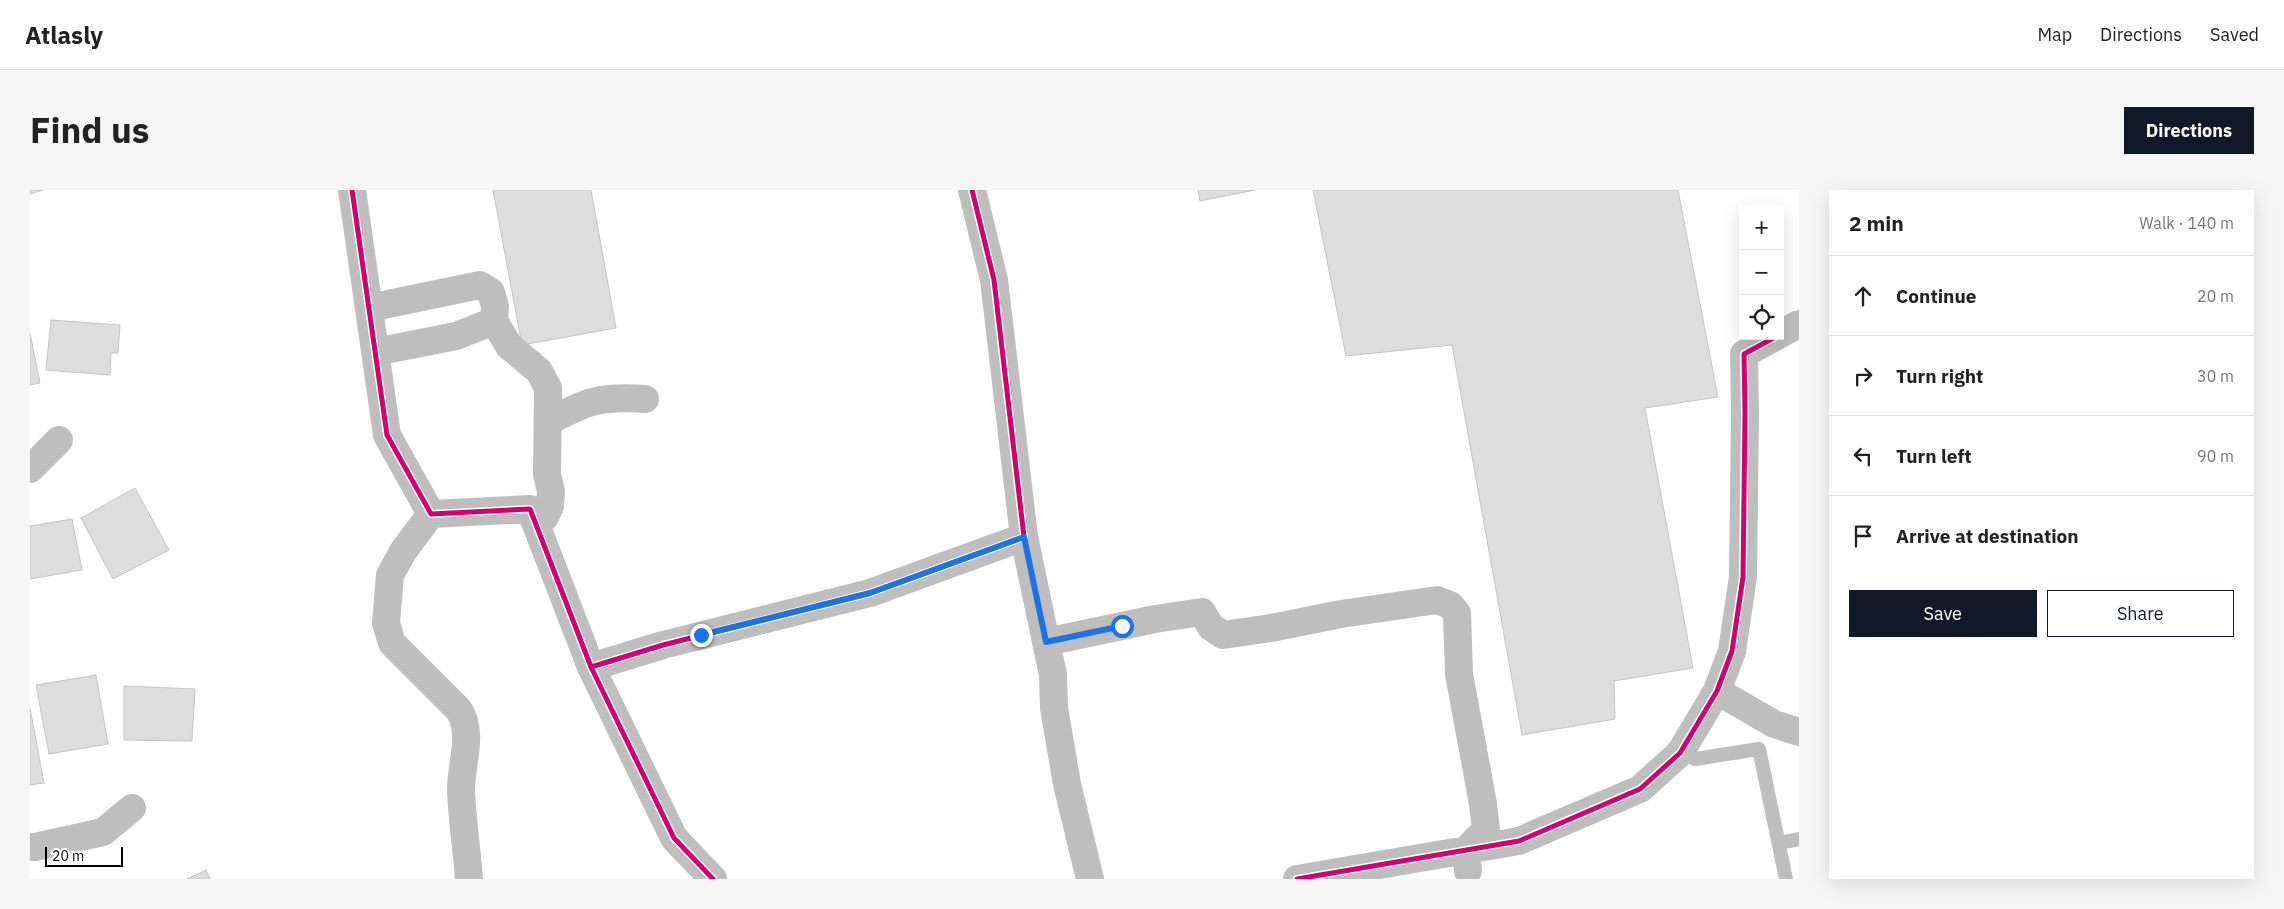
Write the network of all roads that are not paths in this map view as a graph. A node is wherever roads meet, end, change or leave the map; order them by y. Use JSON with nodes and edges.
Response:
{"nodes":[{"id":1,"x":352,"y":190,"type":"edge"},
{"id":2,"x":972,"y":190,"type":"edge"},
{"id":3,"x":369,"y":308,"type":"junction"},
{"id":4,"x":494,"y":321,"type":"junction"},
{"id":5,"x":1799,"y":324,"type":"edge"},
{"id":6,"x":1784,"y":332,"type":"edge"},
{"id":7,"x":1770,"y":340,"type":"edge"},
{"id":8,"x":375,"y":352,"type":"junction"},
{"id":9,"x":645,"y":399,"type":"dead end"},
{"id":10,"x":548,"y":422,"type":"junction"},
{"id":11,"x":59,"y":440,"type":"dead end"},
{"id":12,"x":30,"y":470,"type":"edge"},
{"id":13,"x":431,"y":514,"type":"junction"},
{"id":14,"x":535,"y":522,"type":"junction"},
{"id":15,"x":1024,"y":537,"type":"junction"},
{"id":16,"x":1046,"y":642,"type":"junction"},
{"id":17,"x":591,"y":667,"type":"junction"},
{"id":18,"x":1717,"y":691,"type":"junction"},
{"id":19,"x":1799,"y":732,"type":"edge"},
{"id":20,"x":1680,"y":753,"type":"junction"},
{"id":21,"x":132,"y":808,"type":"dead end"},
{"id":22,"x":1799,"y":839,"type":"edge"},
{"id":23,"x":1779,"y":843,"type":"junction"},
{"id":24,"x":30,"y":847,"type":"edge"},
{"id":25,"x":1468,"y":870,"type":"edge"},
{"id":26,"x":469,"y":879,"type":"edge"},
{"id":27,"x":713,"y":879,"type":"edge"},
{"id":28,"x":1090,"y":879,"type":"edge"},
{"id":29,"x":1297,"y":879,"type":"edge"},
{"id":30,"x":1786,"y":879,"type":"edge"}],
"edges":[{"from":1,"to":3,"type":"street"},
{"from":2,"to":15,"type":"street"},
{"from":3,"to":4,"type":"street"},
{"from":3,"to":8,"type":"street"},
{"from":4,"to":8,"type":"street"},
{"from":4,"to":10,"type":"street"},
{"from":5,"to":6,"type":"street"},
{"from":7,"to":18,"type":"street"},
{"from":8,"to":13,"type":"street"},
{"from":9,"to":10,"type":"street"},
{"from":10,"to":14,"type":"street"},
{"from":11,"to":12,"type":"street"},
{"from":13,"to":14,"type":"street"},
{"from":13,"to":26,"type":"street"},
{"from":14,"to":17,"type":"street"},
{"from":15,"to":16,"type":"street"},
{"from":15,"to":17,"type":"street"},
{"from":16,"to":25,"type":"street"},
{"from":16,"to":28,"type":"street"},
{"from":17,"to":27,"type":"street"},
{"from":18,"to":19,"type":"street"},
{"from":18,"to":20,"type":"street"},
{"from":20,"to":23,"type":"lane"},
{"from":20,"to":25,"type":"street"},
{"from":21,"to":24,"type":"street"},
{"from":22,"to":23,"type":"lane"},
{"from":23,"to":30,"type":"lane"},
{"from":25,"to":29,"type":"street"}]}
